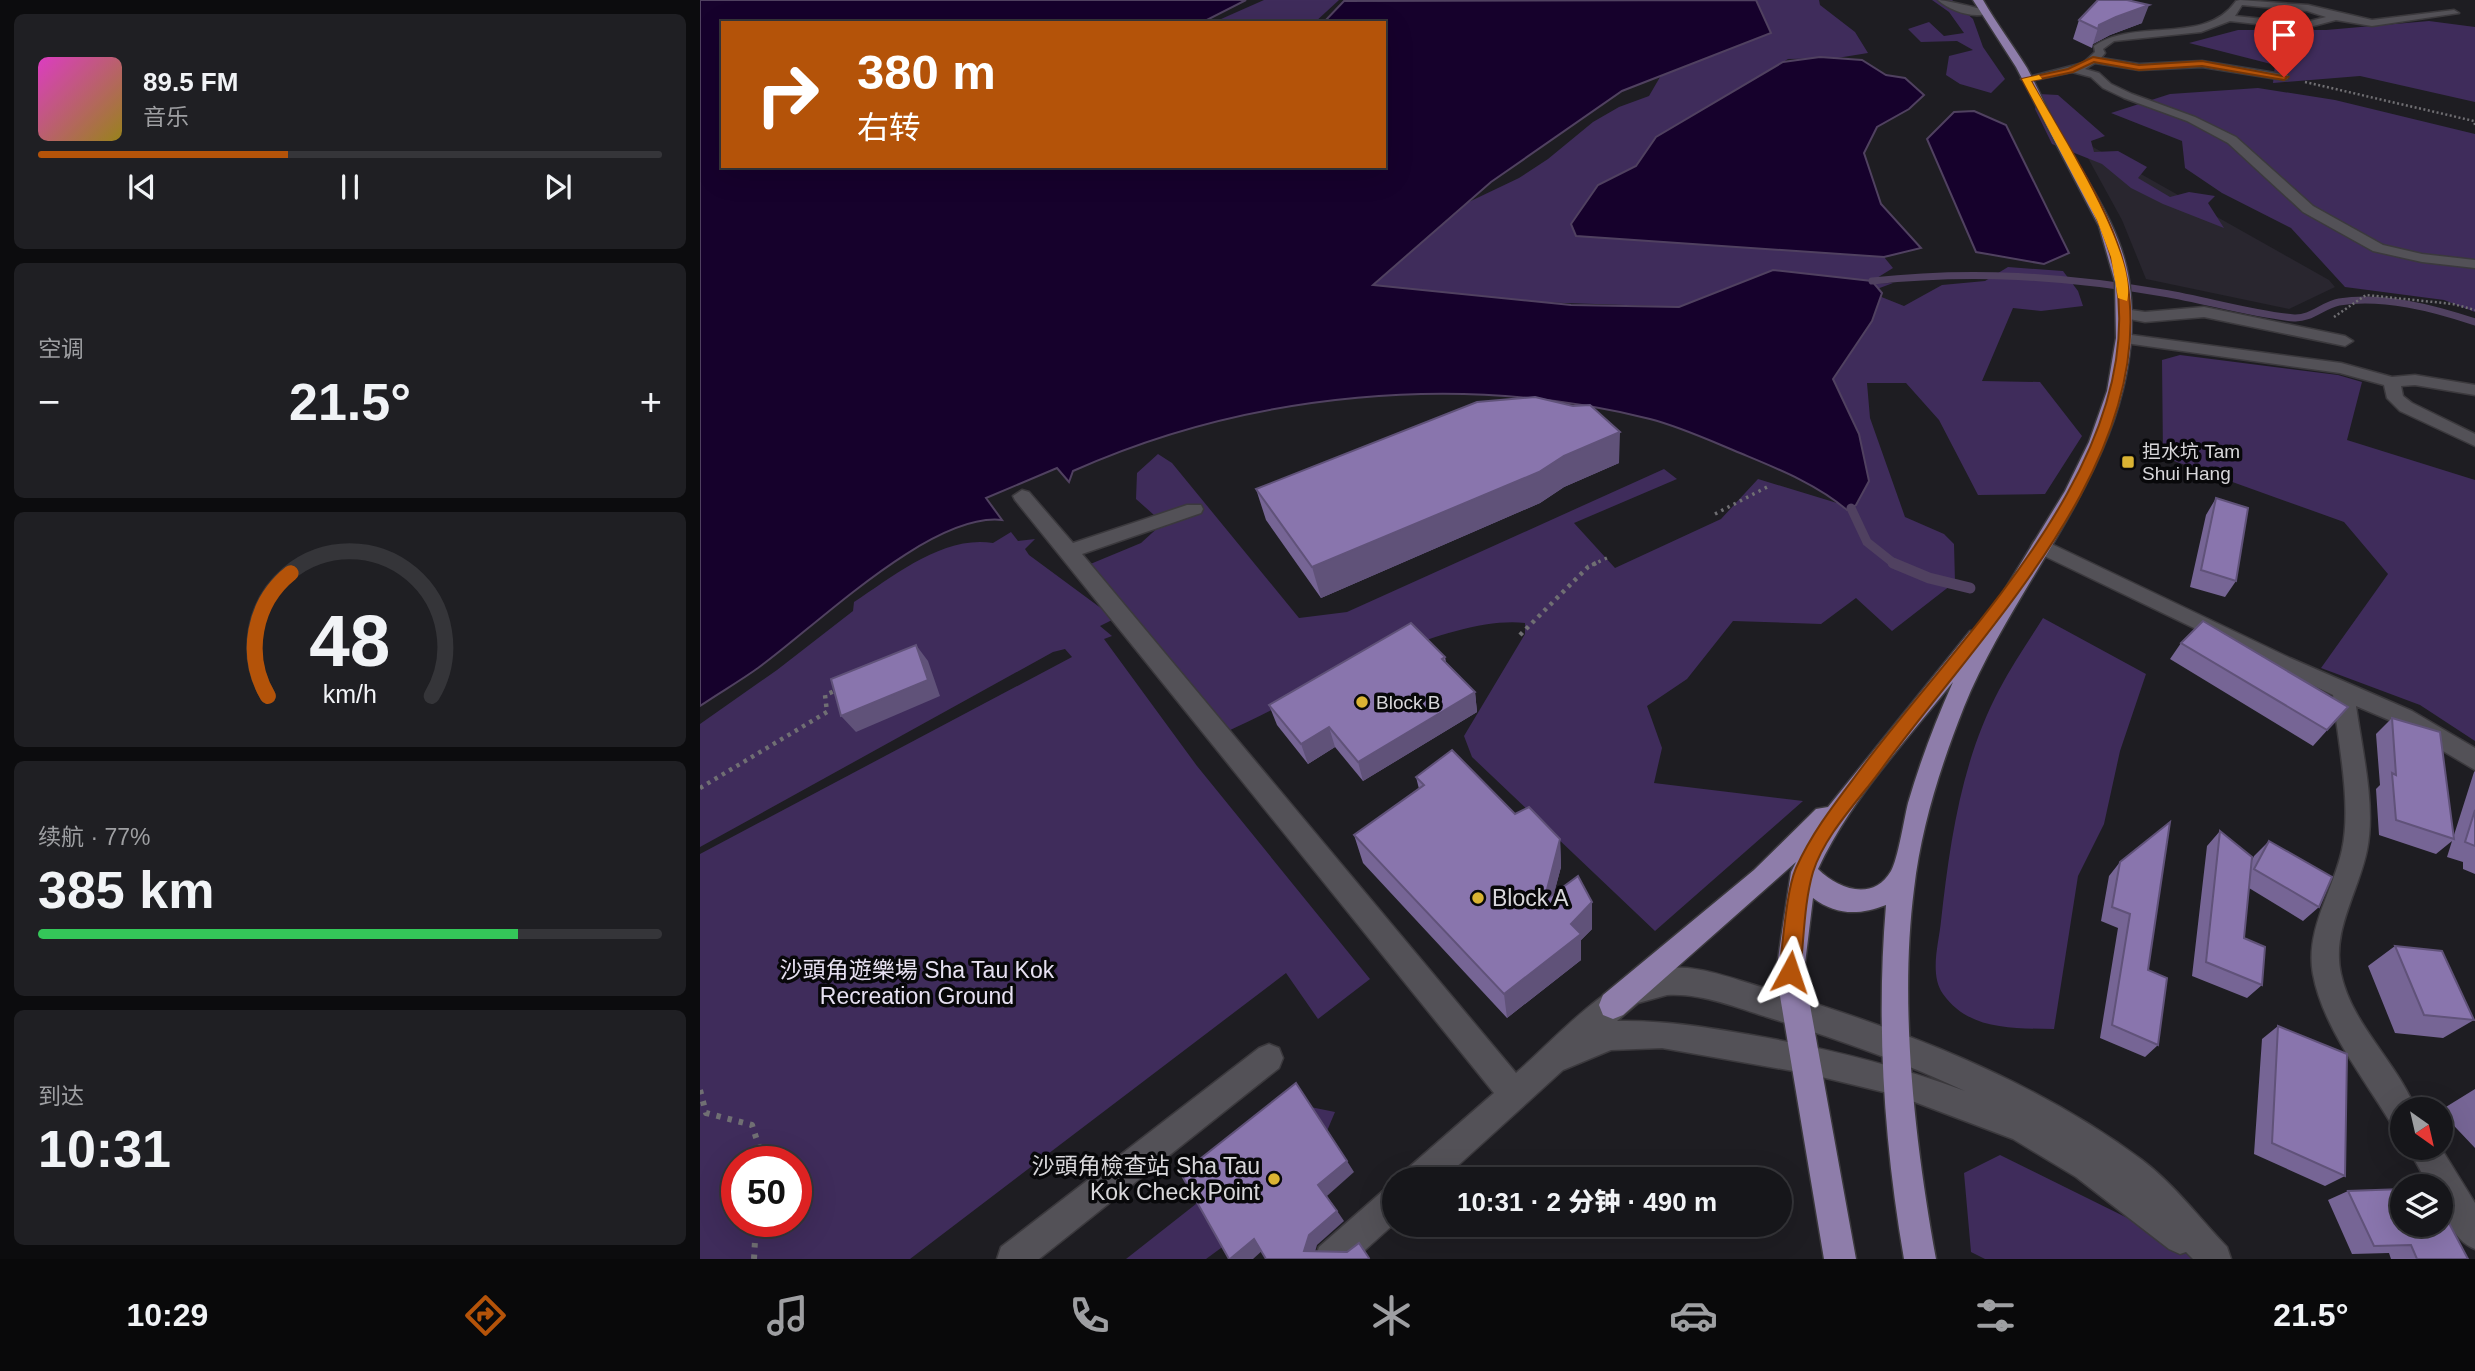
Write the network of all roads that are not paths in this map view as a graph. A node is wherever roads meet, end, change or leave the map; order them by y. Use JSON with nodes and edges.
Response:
{"nodes":[{"id":1,"x":1943,"y":0,"type":"edge"},
{"id":2,"x":1978,"y":0,"type":"edge"},
{"id":3,"x":2325,"y":0,"type":"edge"},
{"id":4,"x":2308,"y":8,"type":"junction"},
{"id":5,"x":1984,"y":12,"type":"junction"},
{"id":6,"x":2454,"y":13,"type":"dead end"},
{"id":7,"x":2336,"y":17,"type":"junction"},
{"id":8,"x":2230,"y":18,"type":"junction"},
{"id":9,"x":2093,"y":60,"type":"junction"},
{"id":10,"x":2074,"y":69,"type":"junction"},
{"id":11,"x":2284,"y":77,"type":"road end"},
{"id":12,"x":2026,"y":79,"type":"junction"},
{"id":13,"x":2475,"y":264,"type":"edge"},
{"id":14,"x":2124,"y":308,"type":"junction"},
{"id":15,"x":2124,"y":339,"type":"junction"},
{"id":16,"x":2345,"y":341,"type":"dead end"},
{"id":17,"x":2392,"y":382,"type":"junction"},
{"id":18,"x":2475,"y":390,"type":"edge"},
{"id":19,"x":2475,"y":441,"type":"edge"},
{"id":20,"x":1022,"y":496,"type":"dead end"},
{"id":21,"x":1194,"y":509,"type":"dead end"},
{"id":22,"x":2041,"y":546,"type":"junction"},
{"id":23,"x":1069,"y":551,"type":"junction"},
{"id":24,"x":2005,"y":603,"type":"junction"},
{"id":25,"x":2343,"y":690,"type":"junction"},
{"id":26,"x":2475,"y":760,"type":"edge"},
{"id":27,"x":1866,"y":774,"type":"junction"},
{"id":28,"x":1804,"y":872,"type":"junction"},
{"id":29,"x":1902,"y":877,"type":"junction"},
{"id":30,"x":1613,"y":1005,"type":"junction"},
{"id":31,"x":1796,"y":1011,"type":"junction"},
{"id":32,"x":1894,"y":1048,"type":"junction"},
{"id":33,"x":1269,"y":1058,"type":"dead end"},
{"id":34,"x":1805,"y":1059,"type":"junction"},
{"id":35,"x":1545,"y":1066,"type":"junction"},
{"id":36,"x":1896,"y":1080,"type":"junction"},
{"id":37,"x":1514,"y":1094,"type":"junction"},
{"id":38,"x":2393,"y":1097,"type":"edge"},
{"id":39,"x":2430,"y":1160,"type":"edge"},
{"id":40,"x":1433,"y":1167,"type":"edge"},
{"id":41,"x":1382,"y":1213,"type":"edge"},
{"id":42,"x":2475,"y":1233,"type":"edge"},
{"id":43,"x":1013,"y":1259,"type":"edge"},
{"id":44,"x":1331,"y":1259,"type":"edge"},
{"id":45,"x":1840,"y":1259,"type":"edge"},
{"id":46,"x":1920,"y":1259,"type":"edge"},
{"id":47,"x":2205,"y":1259,"type":"edge"},
{"id":48,"x":2215,"y":1259,"type":"edge"}],
"edges":[{"from":1,"to":5,"type":"street"},
{"from":2,"to":5,"type":"main road"},
{"from":3,"to":4,"type":"street"},
{"from":4,"to":7,"type":"street"},
{"from":4,"to":8,"type":"street"},
{"from":5,"to":12,"type":"main road"},
{"from":6,"to":7,"type":"street"},
{"from":7,"to":8,"type":"street"},
{"from":8,"to":9,"type":"street"},
{"from":9,"to":10,"type":"street"},
{"from":9,"to":11,"type":"street"},
{"from":10,"to":12,"type":"street"},
{"from":10,"to":13,"type":"street"},
{"from":12,"to":14,"type":"main road"},
{"from":14,"to":15,"type":"main road"},
{"from":14,"to":16,"type":"street"},
{"from":15,"to":17,"type":"street"},
{"from":15,"to":22,"type":"main road"},
{"from":17,"to":18,"type":"street"},
{"from":17,"to":19,"type":"street"},
{"from":20,"to":23,"type":"street"},
{"from":21,"to":23,"type":"street"},
{"from":22,"to":24,"type":"main road"},
{"from":22,"to":25,"type":"street"},
{"from":23,"to":37,"type":"street"},
{"from":24,"to":27,"type":"main road"},
{"from":24,"to":29,"type":"main road"},
{"from":25,"to":26,"type":"street"},
{"from":25,"to":38,"type":"street"},
{"from":27,"to":28,"type":"main road"},
{"from":27,"to":30,"type":"main road"},
{"from":28,"to":29,"type":"main road"},
{"from":28,"to":31,"type":"main road"},
{"from":29,"to":32,"type":"main road"},
{"from":30,"to":31,"type":"street"},
{"from":30,"to":35,"type":"street"},
{"from":31,"to":32,"type":"street"},
{"from":31,"to":34,"type":"main road"},
{"from":32,"to":36,"type":"main road"},
{"from":32,"to":48,"type":"street"},
{"from":33,"to":43,"type":"street"},
{"from":34,"to":35,"type":"street"},
{"from":34,"to":36,"type":"street"},
{"from":34,"to":45,"type":"main road"},
{"from":35,"to":37,"type":"street"},
{"from":36,"to":46,"type":"main road"},
{"from":36,"to":47,"type":"street"},
{"from":37,"to":40,"type":"street"},
{"from":39,"to":42,"type":"street"},
{"from":41,"to":44,"type":"street"}]}
